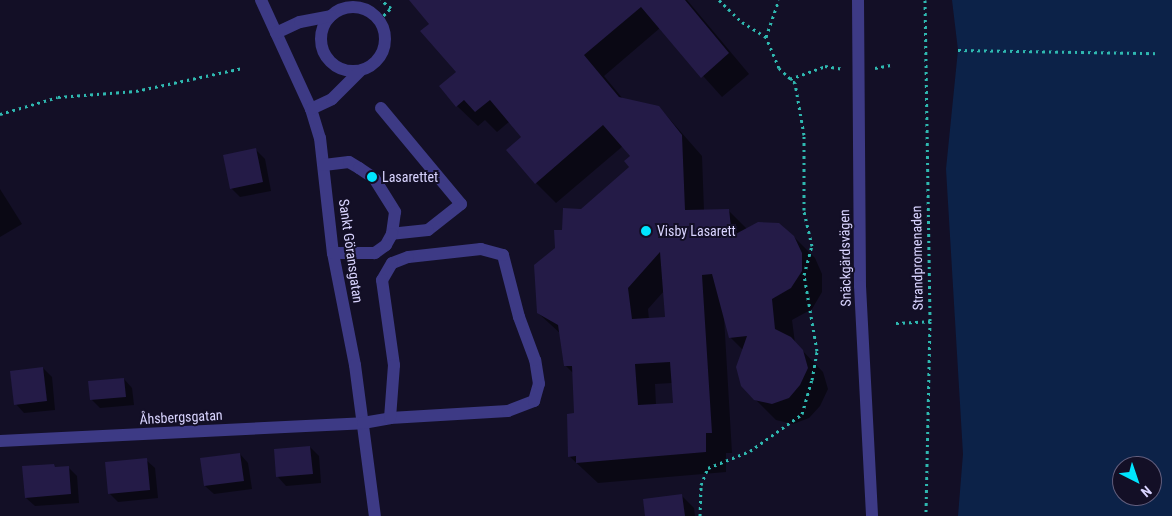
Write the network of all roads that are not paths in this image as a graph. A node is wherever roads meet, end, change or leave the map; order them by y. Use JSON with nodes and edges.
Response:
{"nodes":[{"id":1,"x":261,"y":0,"type":"edge"},
{"id":2,"x":858,"y":0,"type":"edge"},
{"id":3,"x":330,"y":16,"type":"junction"},
{"id":4,"x":276,"y":33,"type":"junction"},
{"id":5,"x":360,"y":70,"type":"junction"},
{"id":6,"x":381,"y":108,"type":"dead end"},
{"id":7,"x":311,"y":109,"type":"junction"},
{"id":8,"x":324,"y":165,"type":"junction"},
{"id":9,"x":392,"y":234,"type":"junction"},
{"id":10,"x":333,"y":253,"type":"junction"},
{"id":11,"x":390,"y":418,"type":"junction"},
{"id":12,"x":363,"y":423,"type":"junction"},
{"id":13,"x":0,"y":441,"type":"edge"},
{"id":14,"x":375,"y":516,"type":"edge"},
{"id":15,"x":872,"y":516,"type":"edge"}],
"edges":[{"from":1,"to":4,"type":"street","name":"Sankt Göransgatan"},
{"from":2,"to":15,"type":"street","name":"Snäckgärdsvägen"},
{"from":3,"to":4,"type":"street"},
{"from":3,"to":5,"type":"street"},
{"from":3,"to":5,"type":"street"},
{"from":4,"to":7,"type":"street","name":"Sankt Göransgatan"},
{"from":5,"to":7,"type":"street"},
{"from":6,"to":9,"type":"street"},
{"from":7,"to":8,"type":"street","name":"Sankt Göransgatan"},
{"from":8,"to":9,"type":"street"},
{"from":8,"to":10,"type":"street","name":"Sankt Göransgatan"},
{"from":9,"to":10,"type":"street"},
{"from":10,"to":12,"type":"street","name":"Sankt Göransgatan"},
{"from":11,"to":11,"type":"street","name":"Åhsbergsgatan"},
{"from":11,"to":12,"type":"street","name":"Åhsbergsgatan"},
{"from":12,"to":13,"type":"street","name":"Åhsbergsgatan"},
{"from":12,"to":14,"type":"street","name":"Sankt Göransgatan"}]}
